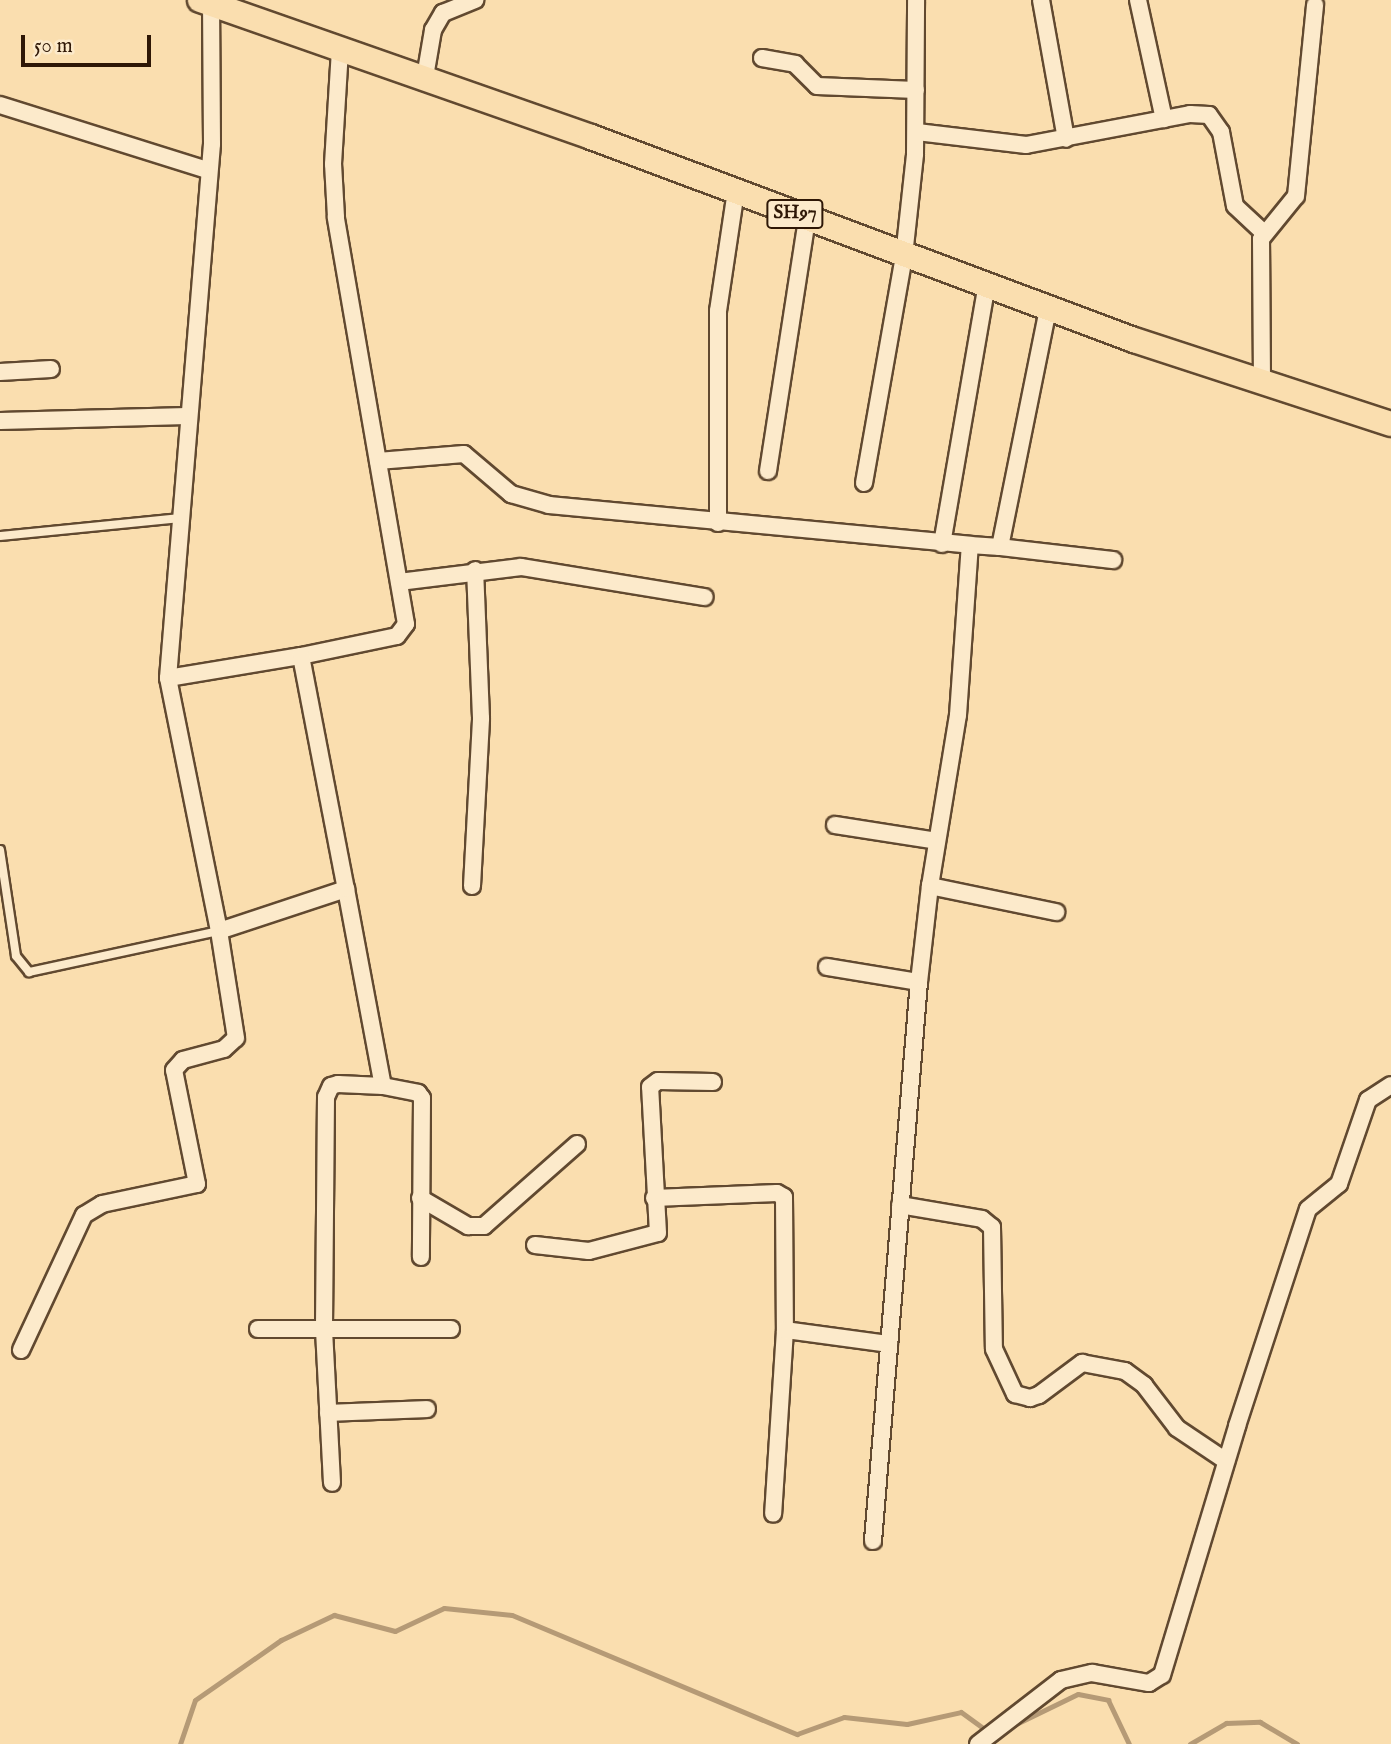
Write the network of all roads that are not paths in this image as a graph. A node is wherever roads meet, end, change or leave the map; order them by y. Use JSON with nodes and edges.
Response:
{"nodes":[{"id":1,"x":477,"y":0,"type":"edge"},
{"id":2,"x":916,"y":0,"type":"edge"},
{"id":3,"x":1041,"y":0,"type":"edge"},
{"id":4,"x":1138,"y":0,"type":"edge"},
{"id":5,"x":207,"y":2,"type":"edge"},
{"id":6,"x":455,"y":2,"type":"edge"},
{"id":7,"x":1315,"y":5,"type":"dead end"},
{"id":8,"x":340,"y":50,"type":"junction"},
{"id":9,"x":762,"y":58,"type":"dead end"},
{"id":10,"x":425,"y":77,"type":"junction"},
{"id":11,"x":916,"y":90,"type":"junction"},
{"id":12,"x":0,"y":105,"type":"edge"},
{"id":13,"x":1164,"y":119,"type":"junction"},
{"id":14,"x":917,"y":132,"type":"junction"},
{"id":15,"x":1066,"y":139,"type":"junction"},
{"id":16,"x":207,"y":170,"type":"junction"},
{"id":17,"x":736,"y":191,"type":"junction"},
{"id":18,"x":807,"y":218,"type":"junction"},
{"id":19,"x":1263,"y":232,"type":"junction"},
{"id":20,"x":904,"y":256,"type":"junction"},
{"id":21,"x":986,"y":288,"type":"junction"},
{"id":22,"x":1048,"y":310,"type":"junction"},
{"id":23,"x":51,"y":369,"type":"dead end"},
{"id":24,"x":0,"y":372,"type":"edge"},
{"id":25,"x":1262,"y":381,"type":"junction"},
{"id":26,"x":187,"y":416,"type":"junction"},
{"id":27,"x":0,"y":421,"type":"edge"},
{"id":28,"x":1391,"y":424,"type":"edge"},
{"id":29,"x":378,"y":461,"type":"junction"},
{"id":30,"x":768,"y":471,"type":"dead end"},
{"id":31,"x":864,"y":483,"type":"dead end"},
{"id":32,"x":179,"y":518,"type":"junction"},
{"id":33,"x":718,"y":523,"type":"junction"},
{"id":34,"x":0,"y":536,"type":"edge"},
{"id":35,"x":942,"y":544,"type":"junction"},
{"id":36,"x":970,"y":545,"type":"junction"},
{"id":37,"x":1000,"y":547,"type":"junction"},
{"id":38,"x":1113,"y":560,"type":"dead end"},
{"id":39,"x":475,"y":570,"type":"junction"},
{"id":40,"x":399,"y":582,"type":"junction"},
{"id":41,"x":705,"y":597,"type":"dead end"},
{"id":42,"x":301,"y":656,"type":"junction"},
{"id":43,"x":168,"y":678,"type":"junction"},
{"id":44,"x":835,"y":825,"type":"dead end"},
{"id":45,"x":937,"y":841,"type":"junction"},
{"id":46,"x":0,"y":850,"type":"edge"},
{"id":47,"x":471,"y":886,"type":"dead end"},
{"id":48,"x":930,"y":886,"type":"junction"},
{"id":49,"x":346,"y":889,"type":"junction"},
{"id":50,"x":1056,"y":912,"type":"dead end"},
{"id":51,"x":219,"y":931,"type":"junction"},
{"id":52,"x":827,"y":967,"type":"dead end"},
{"id":53,"x":919,"y":982,"type":"junction"},
{"id":54,"x":713,"y":1082,"type":"dead end"},
{"id":55,"x":1391,"y":1085,"type":"edge"},
{"id":56,"x":383,"y":1086,"type":"junction"},
{"id":57,"x":578,"y":1144,"type":"dead end"},
{"id":58,"x":419,"y":1198,"type":"junction"},
{"id":59,"x":654,"y":1198,"type":"junction"},
{"id":60,"x":900,"y":1205,"type":"junction"},
{"id":61,"x":535,"y":1245,"type":"dead end"},
{"id":62,"x":421,"y":1257,"type":"dead end"},
{"id":63,"x":258,"y":1329,"type":"dead end"},
{"id":64,"x":452,"y":1329,"type":"dead end"},
{"id":65,"x":324,"y":1330,"type":"junction"},
{"id":66,"x":785,"y":1330,"type":"junction"},
{"id":67,"x":889,"y":1344,"type":"junction"},
{"id":68,"x":21,"y":1350,"type":"dead end"},
{"id":69,"x":427,"y":1409,"type":"dead end"},
{"id":70,"x":328,"y":1413,"type":"junction"},
{"id":71,"x":1226,"y":1461,"type":"junction"},
{"id":72,"x":332,"y":1483,"type":"dead end"},
{"id":73,"x":773,"y":1514,"type":"dead end"},
{"id":74,"x":873,"y":1541,"type":"dead end"},
{"id":75,"x":978,"y":1744,"type":"edge"}],
"edges":[{"from":1,"to":6,"type":"street"},
{"from":2,"to":11,"type":"street"},
{"from":3,"to":15,"type":"street"},
{"from":4,"to":13,"type":"street"},
{"from":5,"to":8,"type":"main road","number":"SH97"},
{"from":5,"to":16,"type":"street"},
{"from":6,"to":10,"type":"street"},
{"from":7,"to":19,"type":"street"},
{"from":8,"to":10,"type":"main road","number":"SH97"},
{"from":8,"to":29,"type":"street"},
{"from":9,"to":11,"type":"street"},
{"from":10,"to":17,"type":"main road","number":"SH97"},
{"from":11,"to":14,"type":"street"},
{"from":12,"to":16,"type":"street"},
{"from":13,"to":15,"type":"street"},
{"from":13,"to":19,"type":"street"},
{"from":14,"to":15,"type":"street"},
{"from":14,"to":20,"type":"street"},
{"from":16,"to":26,"type":"street"},
{"from":17,"to":18,"type":"main road","number":"SH97"},
{"from":17,"to":33,"type":"street"},
{"from":18,"to":20,"type":"main road","number":"SH97"},
{"from":18,"to":30,"type":"street"},
{"from":19,"to":25,"type":"street"},
{"from":20,"to":21,"type":"main road","number":"SH97"},
{"from":20,"to":31,"type":"street"},
{"from":21,"to":22,"type":"main road","number":"SH97"},
{"from":21,"to":35,"type":"street"},
{"from":22,"to":25,"type":"main road","number":"SH97"},
{"from":22,"to":37,"type":"street"},
{"from":23,"to":24,"type":"street"},
{"from":25,"to":28,"type":"main road","number":"SH97"},
{"from":26,"to":27,"type":"street"},
{"from":26,"to":32,"type":"street"},
{"from":29,"to":33,"type":"street"},
{"from":29,"to":40,"type":"street"},
{"from":32,"to":34,"type":"lane"},
{"from":32,"to":43,"type":"street"},
{"from":33,"to":35,"type":"street"},
{"from":35,"to":36,"type":"street"},
{"from":36,"to":37,"type":"street"},
{"from":36,"to":45,"type":"street"},
{"from":37,"to":38,"type":"street"},
{"from":39,"to":40,"type":"street"},
{"from":39,"to":41,"type":"street"},
{"from":39,"to":47,"type":"street"},
{"from":40,"to":42,"type":"street"},
{"from":42,"to":43,"type":"street"},
{"from":42,"to":49,"type":"street"},
{"from":43,"to":51,"type":"street"},
{"from":44,"to":45,"type":"street"},
{"from":45,"to":48,"type":"street"},
{"from":46,"to":51,"type":"lane"},
{"from":48,"to":50,"type":"street"},
{"from":48,"to":53,"type":"street"},
{"from":49,"to":51,"type":"street"},
{"from":49,"to":56,"type":"street"},
{"from":51,"to":68,"type":"street"},
{"from":52,"to":53,"type":"street"},
{"from":53,"to":60,"type":"street"},
{"from":54,"to":59,"type":"street"},
{"from":55,"to":71,"type":"street"},
{"from":56,"to":58,"type":"street"},
{"from":56,"to":65,"type":"street"},
{"from":57,"to":58,"type":"street"},
{"from":58,"to":62,"type":"street"},
{"from":59,"to":61,"type":"street"},
{"from":59,"to":66,"type":"street"},
{"from":60,"to":67,"type":"street"},
{"from":60,"to":71,"type":"street"},
{"from":63,"to":65,"type":"street"},
{"from":64,"to":65,"type":"street"},
{"from":65,"to":70,"type":"street"},
{"from":66,"to":67,"type":"street"},
{"from":66,"to":73,"type":"street"},
{"from":67,"to":74,"type":"street"},
{"from":69,"to":70,"type":"street"},
{"from":70,"to":72,"type":"street"},
{"from":71,"to":75,"type":"street"}]}
